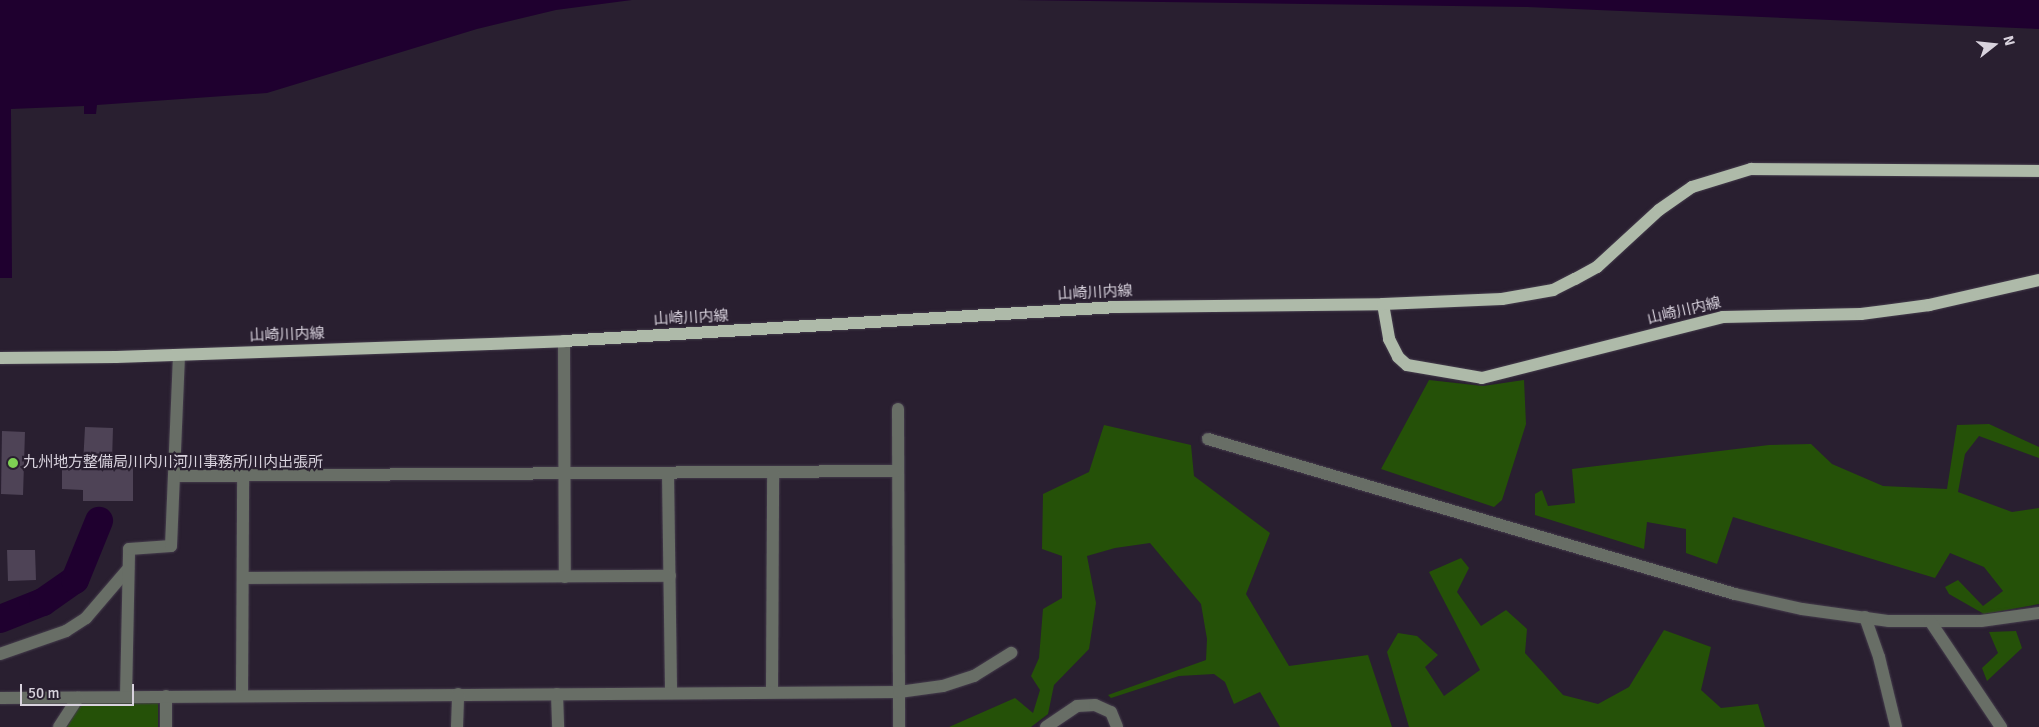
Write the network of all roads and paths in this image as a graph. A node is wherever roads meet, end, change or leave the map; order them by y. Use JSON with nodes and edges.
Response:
{"nodes":[{"id":1,"x":2039,"y":171,"type":"edge"},
{"id":2,"x":2039,"y":280,"type":"edge"},
{"id":3,"x":1383,"y":304,"type":"junction"},
{"id":4,"x":564,"y":341,"type":"junction"},
{"id":5,"x":179,"y":355,"type":"junction"},
{"id":6,"x":3,"y":358,"type":"edge"},
{"id":7,"x":898,"y":409,"type":"dead end"},
{"id":8,"x":1208,"y":439,"type":"dead end"},
{"id":9,"x":898,"y":471,"type":"junction"},
{"id":10,"x":773,"y":472,"type":"junction"},
{"id":11,"x":668,"y":473,"type":"junction"},
{"id":12,"x":564,"y":474,"type":"junction"},
{"id":13,"x":176,"y":476,"type":"junction"},
{"id":14,"x":244,"y":476,"type":"junction"},
{"id":15,"x":128,"y":569,"type":"junction"},
{"id":16,"x":670,"y":576,"type":"junction"},
{"id":17,"x":565,"y":577,"type":"junction"},
{"id":18,"x":243,"y":578,"type":"junction"},
{"id":19,"x":2036,"y":616,"type":"edge"},
{"id":20,"x":1865,"y":618,"type":"junction"},
{"id":21,"x":1930,"y":621,"type":"junction"},
{"id":22,"x":1011,"y":653,"type":"dead end"},
{"id":23,"x":0,"y":654,"type":"edge"},
{"id":24,"x":772,"y":692,"type":"junction"},
{"id":25,"x":899,"y":692,"type":"junction"},
{"id":26,"x":671,"y":693,"type":"junction"},
{"id":27,"x":458,"y":694,"type":"junction"},
{"id":28,"x":557,"y":694,"type":"junction"},
{"id":29,"x":166,"y":696,"type":"junction"},
{"id":30,"x":242,"y":696,"type":"junction"},
{"id":31,"x":126,"y":697,"type":"junction"},
{"id":32,"x":0,"y":698,"type":"edge"},
{"id":33,"x":78,"y":698,"type":"junction"},
{"id":34,"x":59,"y":727,"type":"edge"},
{"id":35,"x":166,"y":727,"type":"edge"},
{"id":36,"x":457,"y":727,"type":"edge"},
{"id":37,"x":558,"y":727,"type":"edge"},
{"id":38,"x":899,"y":727,"type":"edge"},
{"id":39,"x":1046,"y":727,"type":"edge"},
{"id":40,"x":1117,"y":727,"type":"edge"},
{"id":41,"x":1896,"y":727,"type":"edge"},
{"id":42,"x":2001,"y":727,"type":"edge"}],
"edges":[{"from":1,"to":3,"type":"main road","name":"山崎川内線"},
{"from":2,"to":3,"type":"main road","name":"山崎川内線"},
{"from":3,"to":4,"type":"main road","name":"山崎川内線"},
{"from":4,"to":5,"type":"main road","name":"山崎川内線"},
{"from":4,"to":12,"type":"street"},
{"from":5,"to":6,"type":"main road","name":"山崎川内線"},
{"from":5,"to":13,"type":"street"},
{"from":7,"to":9,"type":"street"},
{"from":8,"to":20,"type":"street"},
{"from":9,"to":10,"type":"street"},
{"from":9,"to":25,"type":"street"},
{"from":10,"to":11,"type":"street"},
{"from":10,"to":24,"type":"street"},
{"from":11,"to":12,"type":"street"},
{"from":11,"to":16,"type":"street"},
{"from":12,"to":14,"type":"street"},
{"from":12,"to":17,"type":"street"},
{"from":13,"to":14,"type":"street"},
{"from":13,"to":15,"type":"street"},
{"from":14,"to":18,"type":"street"},
{"from":15,"to":23,"type":"street"},
{"from":15,"to":31,"type":"street"},
{"from":16,"to":17,"type":"street"},
{"from":16,"to":26,"type":"street"},
{"from":17,"to":18,"type":"street"},
{"from":18,"to":30,"type":"street"},
{"from":19,"to":21,"type":"street"},
{"from":20,"to":21,"type":"street"},
{"from":20,"to":41,"type":"street"},
{"from":21,"to":42,"type":"street"},
{"from":22,"to":25,"type":"street"},
{"from":24,"to":25,"type":"street"},
{"from":24,"to":26,"type":"street"},
{"from":25,"to":38,"type":"street"},
{"from":26,"to":28,"type":"street"},
{"from":27,"to":28,"type":"street"},
{"from":27,"to":30,"type":"street"},
{"from":27,"to":36,"type":"street"},
{"from":28,"to":37,"type":"street"},
{"from":29,"to":30,"type":"street"},
{"from":29,"to":31,"type":"street"},
{"from":29,"to":35,"type":"street"},
{"from":31,"to":33,"type":"street"},
{"from":32,"to":33,"type":"street"},
{"from":33,"to":34,"type":"street"},
{"from":39,"to":40,"type":"street"}]}
